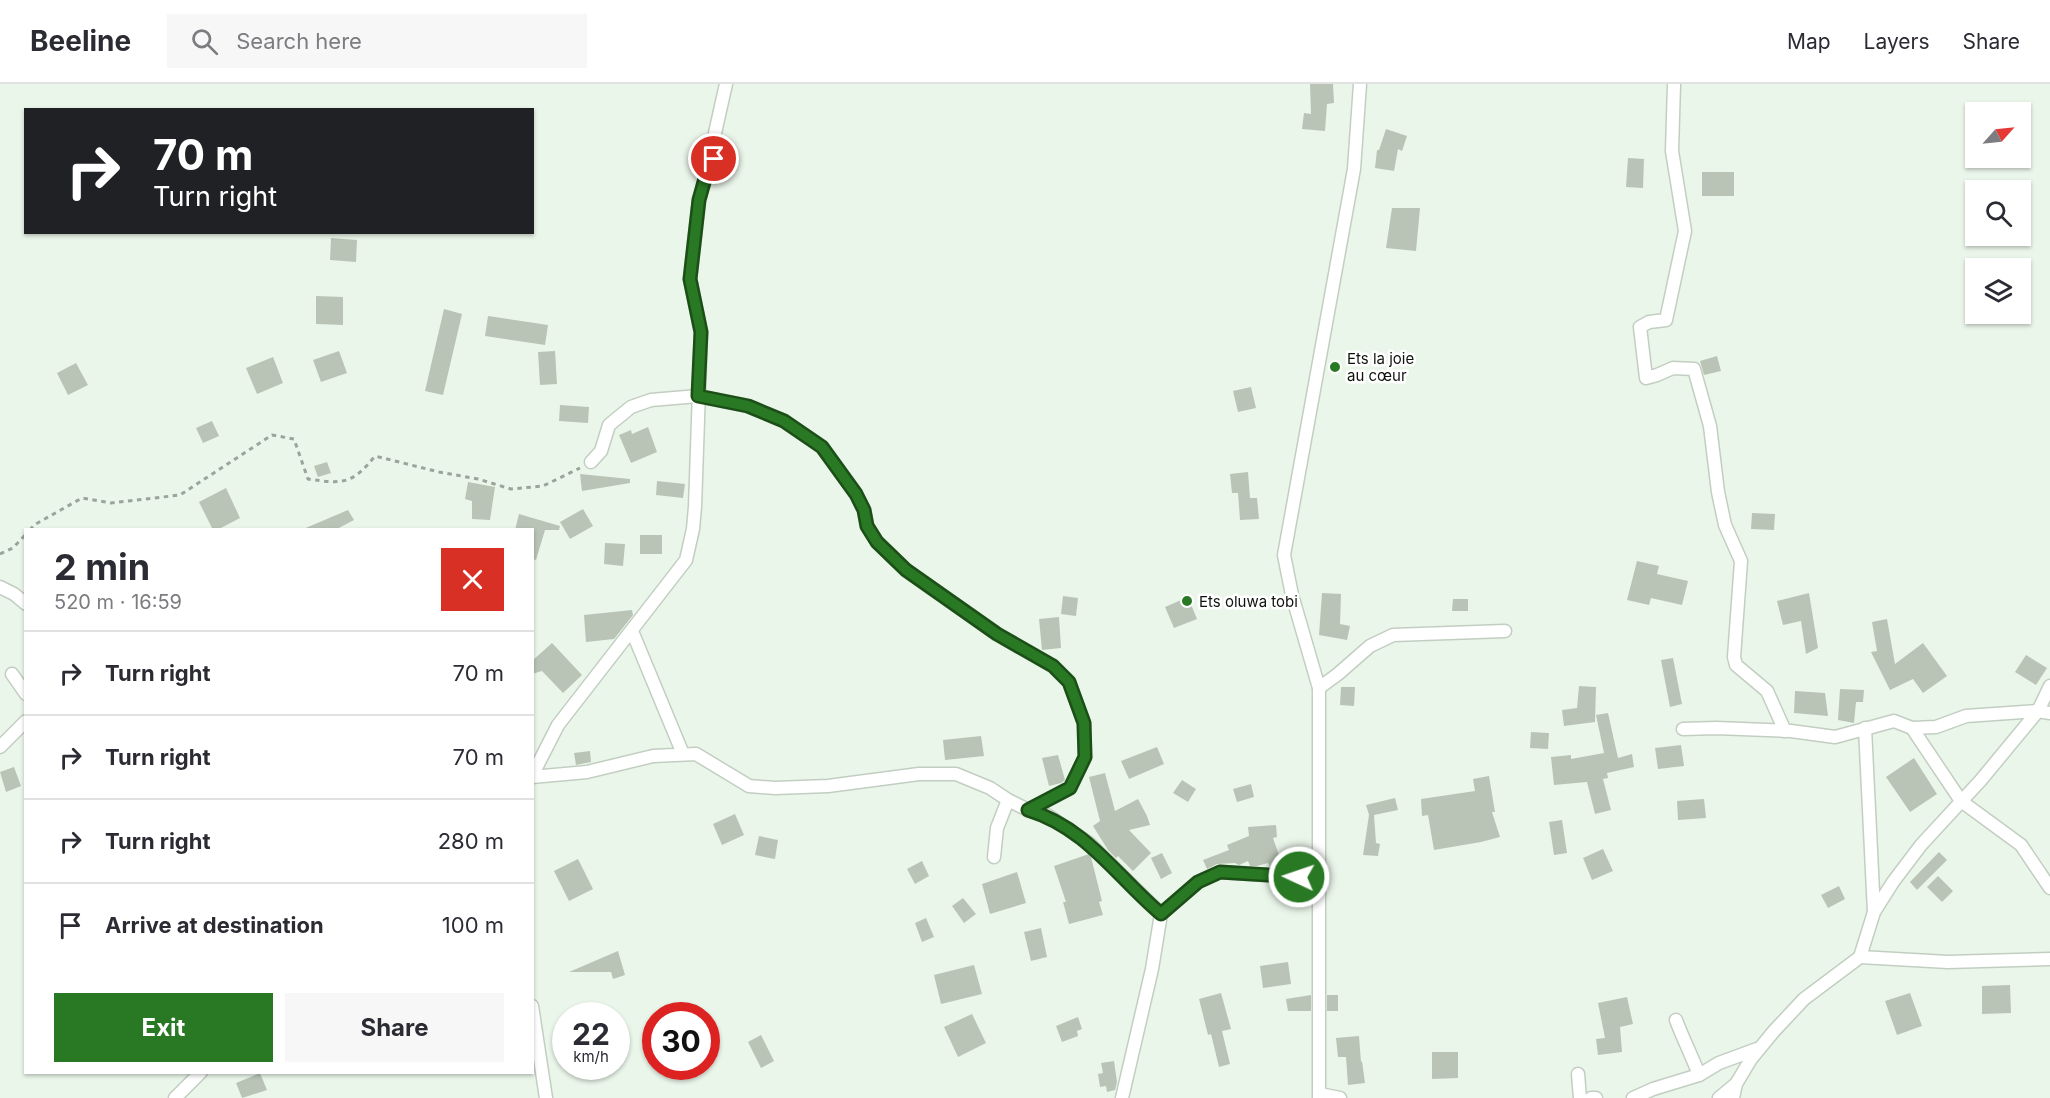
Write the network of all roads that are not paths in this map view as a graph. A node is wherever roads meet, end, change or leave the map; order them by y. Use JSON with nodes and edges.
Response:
{"nodes":[{"id":1,"x":726,"y":84,"type":"edge"},
{"id":2,"x":1360,"y":84,"type":"edge"},
{"id":3,"x":1674,"y":84,"type":"edge"},
{"id":4,"x":698,"y":396,"type":"junction"},
{"id":5,"x":591,"y":462,"type":"road end"},
{"id":6,"x":0,"y":587,"type":"edge"},
{"id":7,"x":24,"y":602,"type":"edge"},
{"id":8,"x":632,"y":631,"type":"junction"},
{"id":9,"x":1505,"y":631,"type":"dead end"},
{"id":10,"x":12,"y":674,"type":"dead end"},
{"id":11,"x":2050,"y":686,"type":"edge"},
{"id":12,"x":1319,"y":688,"type":"junction"},
{"id":13,"x":24,"y":691,"type":"edge"},
{"id":14,"x":2044,"y":712,"type":"edge"},
{"id":15,"x":24,"y":723,"type":"edge"},
{"id":16,"x":1865,"y":728,"type":"junction"},
{"id":17,"x":1912,"y":728,"type":"junction"},
{"id":18,"x":1683,"y":729,"type":"dead end"},
{"id":19,"x":1785,"y":731,"type":"junction"},
{"id":20,"x":0,"y":747,"type":"edge"},
{"id":21,"x":684,"y":754,"type":"junction"},
{"id":22,"x":534,"y":772,"type":"edge"},
{"id":23,"x":534,"y":776,"type":"edge"},
{"id":24,"x":1008,"y":800,"type":"junction"},
{"id":25,"x":1961,"y":801,"type":"junction"},
{"id":26,"x":1028,"y":810,"type":"junction"},
{"id":27,"x":994,"y":857,"type":"dead end"},
{"id":28,"x":1319,"y":878,"type":"junction"},
{"id":29,"x":2050,"y":888,"type":"edge"},
{"id":30,"x":1874,"y":912,"type":"junction"},
{"id":31,"x":1161,"y":914,"type":"junction"},
{"id":32,"x":1860,"y":957,"type":"junction"},
{"id":33,"x":2050,"y":959,"type":"edge"},
{"id":34,"x":534,"y":1019,"type":"edge"},
{"id":35,"x":1676,"y":1020,"type":"dead end"},
{"id":36,"x":1760,"y":1047,"type":"junction"},
{"id":37,"x":199,"y":1074,"type":"edge"},
{"id":38,"x":1578,"y":1074,"type":"dead end"},
{"id":39,"x":1699,"y":1075,"type":"junction"},
{"id":40,"x":1736,"y":1084,"type":"junction"},
{"id":41,"x":1320,"y":1096,"type":"edge"},
{"id":42,"x":175,"y":1098,"type":"edge"},
{"id":43,"x":546,"y":1098,"type":"edge"},
{"id":44,"x":1122,"y":1098,"type":"edge"},
{"id":45,"x":1340,"y":1098,"type":"edge"},
{"id":46,"x":1580,"y":1098,"type":"edge"},
{"id":47,"x":1591,"y":1098,"type":"edge"},
{"id":48,"x":1596,"y":1098,"type":"edge"},
{"id":49,"x":1633,"y":1098,"type":"edge"},
{"id":50,"x":1719,"y":1098,"type":"edge"},
{"id":51,"x":1733,"y":1098,"type":"edge"}],
"edges":[{"from":1,"to":4,"type":"street"},
{"from":2,"to":12,"type":"street"},
{"from":3,"to":19,"type":"street"},
{"from":4,"to":5,"type":"street"},
{"from":4,"to":8,"type":"street"},
{"from":4,"to":26,"type":"street"},
{"from":6,"to":7,"type":"street"},
{"from":8,"to":21,"type":"street"},
{"from":8,"to":22,"type":"street"},
{"from":9,"to":12,"type":"street"},
{"from":10,"to":13,"type":"street"},
{"from":11,"to":14,"type":"street"},
{"from":12,"to":28,"type":"street"},
{"from":14,"to":17,"type":"street"},
{"from":14,"to":25,"type":"street"},
{"from":15,"to":20,"type":"street"},
{"from":16,"to":17,"type":"street"},
{"from":16,"to":19,"type":"street"},
{"from":16,"to":30,"type":"street"},
{"from":17,"to":25,"type":"street"},
{"from":18,"to":19,"type":"street"},
{"from":21,"to":23,"type":"street"},
{"from":21,"to":24,"type":"street"},
{"from":24,"to":26,"type":"street"},
{"from":24,"to":27,"type":"street"},
{"from":25,"to":29,"type":"street"},
{"from":25,"to":30,"type":"street"},
{"from":26,"to":31,"type":"street"},
{"from":28,"to":31,"type":"street"},
{"from":28,"to":41,"type":"street"},
{"from":30,"to":32,"type":"street"},
{"from":31,"to":44,"type":"street"},
{"from":32,"to":33,"type":"street"},
{"from":32,"to":36,"type":"street"},
{"from":34,"to":43,"type":"street"},
{"from":35,"to":39,"type":"street"},
{"from":36,"to":39,"type":"street"},
{"from":36,"to":40,"type":"street"},
{"from":37,"to":42,"type":"street"},
{"from":38,"to":46,"type":"street"},
{"from":39,"to":49,"type":"street"},
{"from":40,"to":50,"type":"street"},
{"from":40,"to":51,"type":"street"},
{"from":41,"to":45,"type":"street"},
{"from":47,"to":48,"type":"street"}]}
